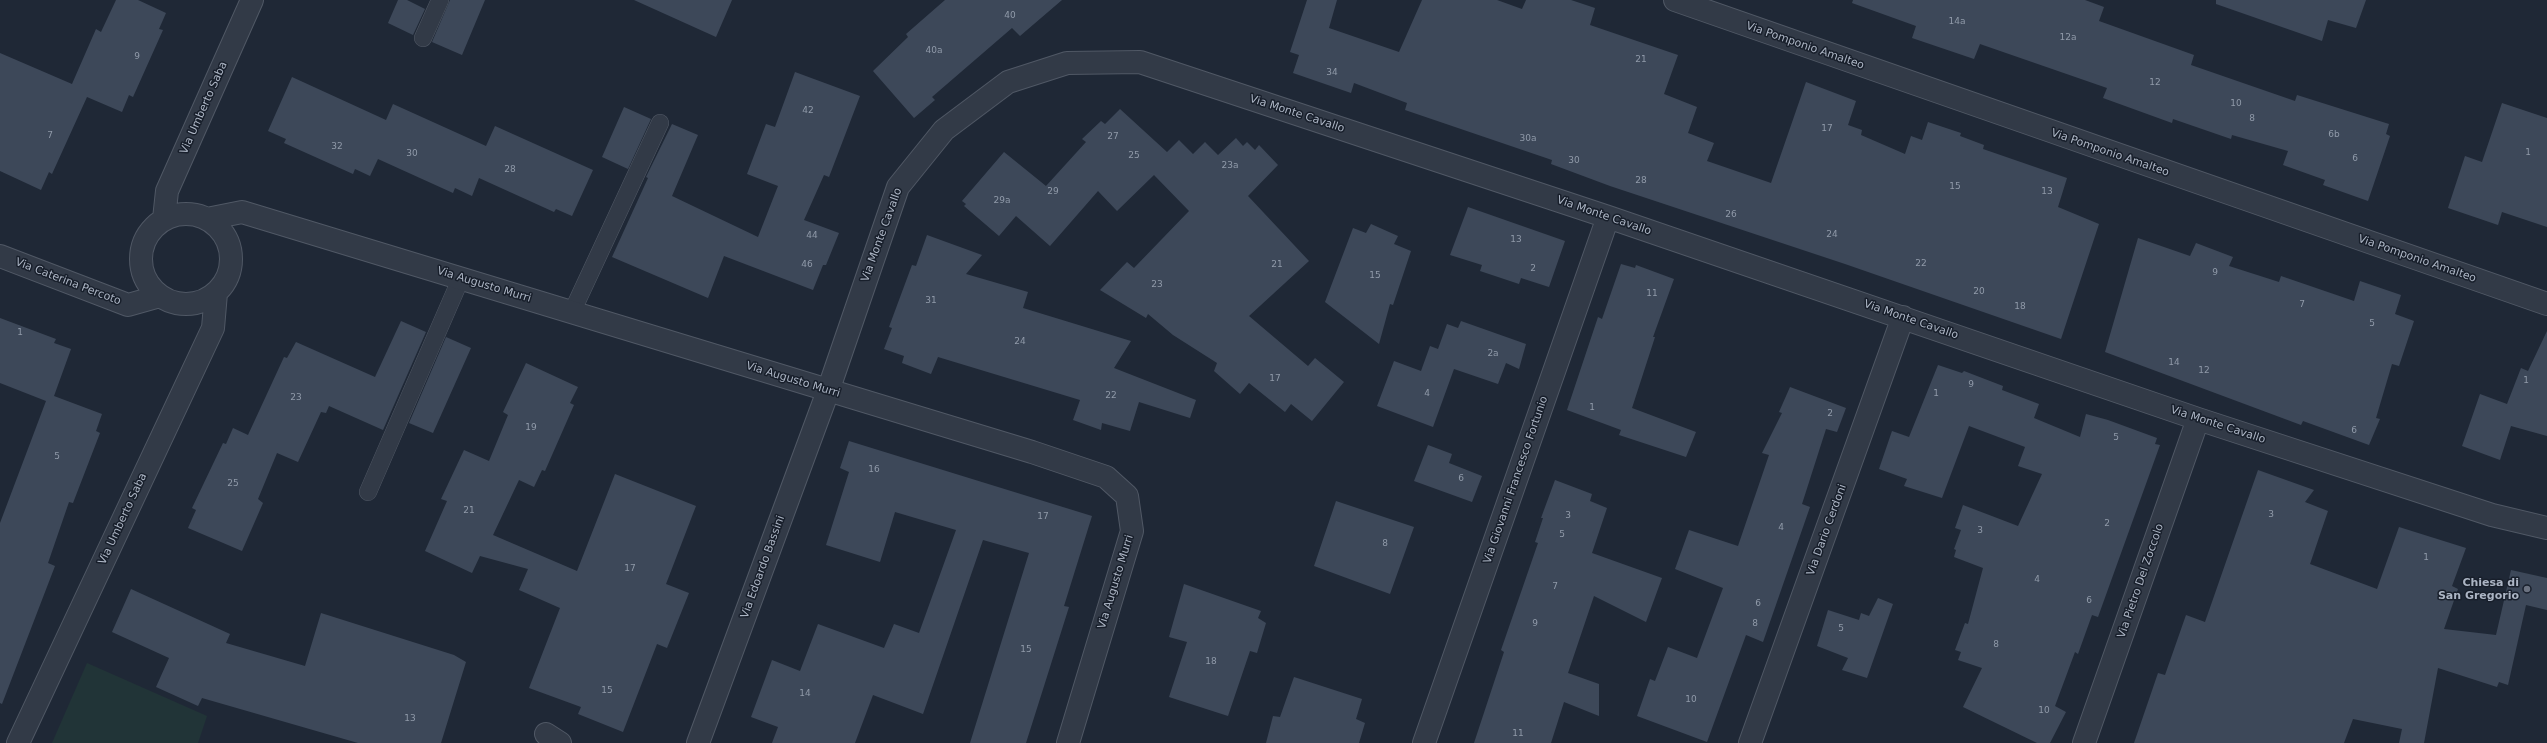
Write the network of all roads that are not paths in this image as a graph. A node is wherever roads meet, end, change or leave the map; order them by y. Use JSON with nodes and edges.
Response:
{"nodes":[{"id":1,"x":252,"y":0,"type":"edge"},
{"id":2,"x":440,"y":0,"type":"edge"},
{"id":3,"x":1675,"y":0,"type":"edge"},
{"id":4,"x":423,"y":38,"type":"dead end"},
{"id":5,"x":660,"y":123,"type":"dead end"},
{"id":6,"x":1608,"y":217,"type":"junction"},
{"id":7,"x":164,"y":219,"type":"junction"},
{"id":8,"x":207,"y":219,"type":"junction"},
{"id":9,"x":0,"y":256,"type":"edge"},
{"id":10,"x":461,"y":278,"type":"junction"},
{"id":11,"x":216,"y":293,"type":"junction"},
{"id":12,"x":160,"y":296,"type":"junction"},
{"id":13,"x":2547,"y":304,"type":"edge"},
{"id":14,"x":572,"y":312,"type":"junction"},
{"id":15,"x":1903,"y":317,"type":"junction"},
{"id":16,"x":828,"y":391,"type":"junction"},
{"id":17,"x":2198,"y":419,"type":"junction"},
{"id":18,"x":368,"y":492,"type":"dead end"},
{"id":19,"x":2547,"y":528,"type":"edge"},
{"id":20,"x":18,"y":743,"type":"edge"},
{"id":21,"x":698,"y":743,"type":"edge"},
{"id":22,"x":1068,"y":743,"type":"edge"},
{"id":23,"x":1424,"y":743,"type":"edge"},
{"id":24,"x":1750,"y":743,"type":"edge"},
{"id":25,"x":2084,"y":743,"type":"edge"}],
"edges":[{"from":1,"to":7,"type":"street","name":"Via Umberto Saba"},
{"from":2,"to":4,"type":"lane"},
{"from":3,"to":13,"type":"street","name":"Via Pomponio Amalteo"},
{"from":5,"to":14,"type":"lane"},
{"from":6,"to":15,"type":"street","name":"Via Monte Cavallo"},
{"from":6,"to":16,"type":"street","name":"Via Monte Cavallo"},
{"from":6,"to":23,"type":"street","name":"Via Giovanni Francesco Fortunio"},
{"from":7,"to":8,"type":"street"},
{"from":7,"to":12,"type":"street"},
{"from":8,"to":10,"type":"street","name":"Via Augusto Murri"},
{"from":8,"to":11,"type":"street"},
{"from":9,"to":12,"type":"street","name":"Via Caterina Percoto"},
{"from":10,"to":14,"type":"street","name":"Via Augusto Murri"},
{"from":10,"to":18,"type":"lane"},
{"from":11,"to":12,"type":"street"},
{"from":11,"to":20,"type":"street","name":"Via Umberto Saba"},
{"from":14,"to":16,"type":"street","name":"Via Augusto Murri"},
{"from":15,"to":17,"type":"street","name":"Via Monte Cavallo"},
{"from":15,"to":24,"type":"street","name":"Via Dario Cerdoni"},
{"from":16,"to":21,"type":"street","name":"Via Edoardo Bassini"},
{"from":16,"to":22,"type":"street","name":"Via Augusto Murri"},
{"from":17,"to":19,"type":"street","name":"Via Monte Cavallo"},
{"from":17,"to":25,"type":"street","name":"Via Pietro Del Zoccolo"}]}
